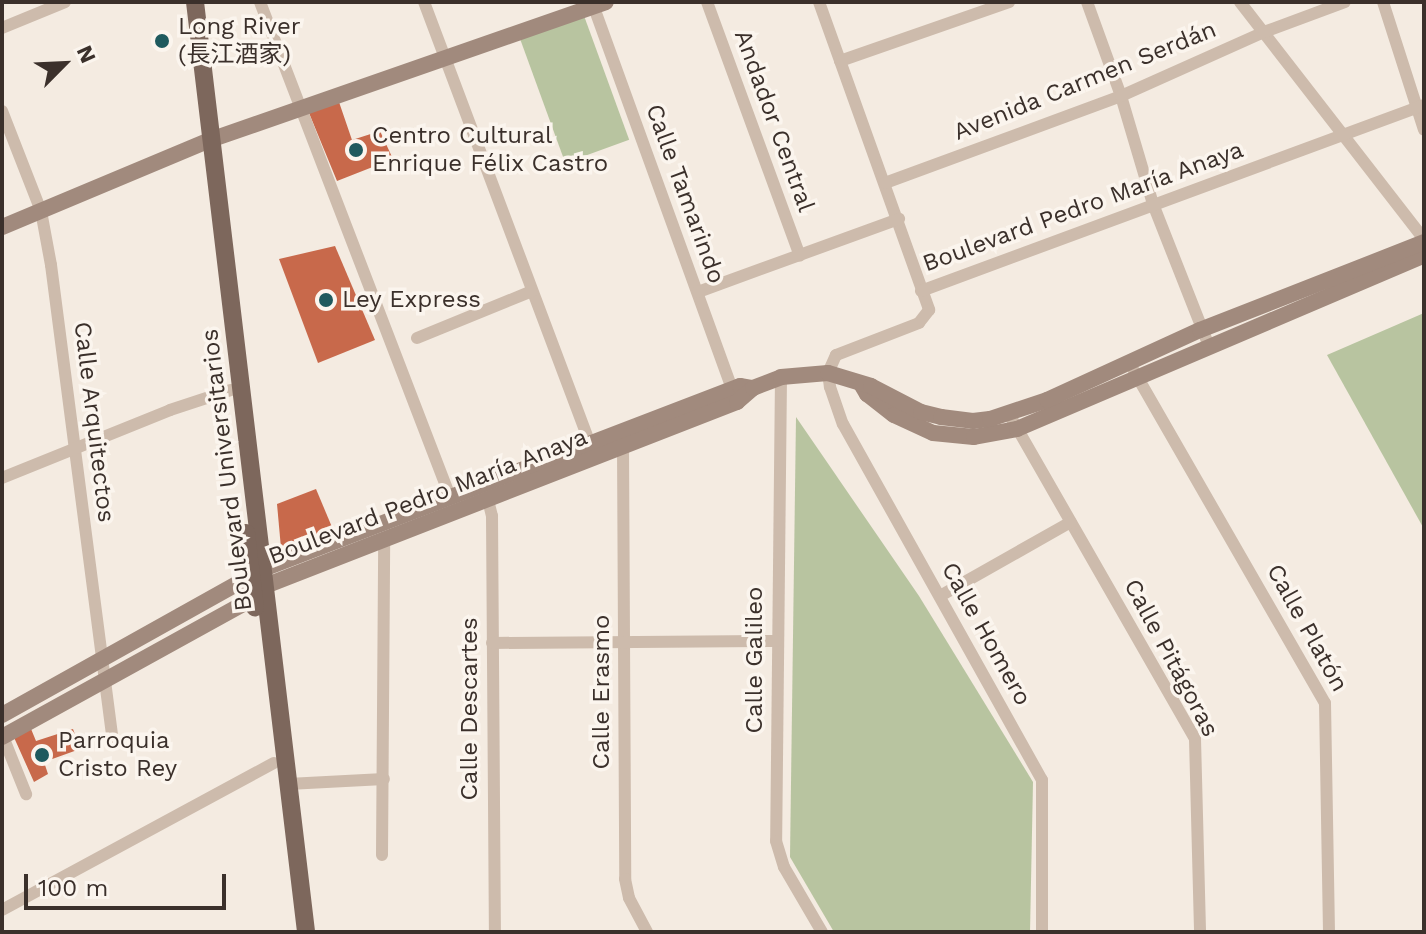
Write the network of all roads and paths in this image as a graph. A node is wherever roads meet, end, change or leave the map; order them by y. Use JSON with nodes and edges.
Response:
{"nodes":[{"id":1,"x":65,"y":2,"type":"edge"},
{"id":2,"x":187,"y":2,"type":"edge"},
{"id":3,"x":195,"y":2,"type":"edge"},
{"id":4,"x":260,"y":2,"type":"edge"},
{"id":5,"x":424,"y":2,"type":"edge"},
{"id":6,"x":707,"y":2,"type":"edge"},
{"id":7,"x":819,"y":2,"type":"edge"},
{"id":8,"x":1009,"y":2,"type":"edge"},
{"id":9,"x":1087,"y":2,"type":"edge"},
{"id":10,"x":1240,"y":2,"type":"edge"},
{"id":11,"x":1345,"y":2,"type":"edge"},
{"id":12,"x":1383,"y":2,"type":"edge"},
{"id":13,"x":597,"y":3,"type":"edge"},
{"id":14,"x":2,"y":28,"type":"edge"},
{"id":15,"x":1264,"y":32,"type":"junction"},
{"id":16,"x":446,"y":59,"type":"junction"},
{"id":17,"x":840,"y":61,"type":"junction"},
{"id":18,"x":1121,"y":96,"type":"junction"},
{"id":19,"x":1420,"y":107,"type":"edge"},
{"id":20,"x":302,"y":110,"type":"junction"},
{"id":21,"x":2,"y":111,"type":"edge"},
{"id":22,"x":1424,"y":130,"type":"edge"},
{"id":23,"x":1345,"y":137,"type":"junction"},
{"id":24,"x":206,"y":143,"type":"junction"},
{"id":25,"x":885,"y":183,"type":"junction"},
{"id":26,"x":1153,"y":204,"type":"junction"},
{"id":27,"x":41,"y":211,"type":"junction"},
{"id":28,"x":899,"y":219,"type":"junction"},
{"id":29,"x":2,"y":227,"type":"edge"},
{"id":30,"x":1424,"y":240,"type":"edge"},
{"id":31,"x":1424,"y":255,"type":"edge"},
{"id":32,"x":800,"y":256,"type":"junction"},
{"id":33,"x":532,"y":291,"type":"junction"},
{"id":34,"x":921,"y":291,"type":"junction"},
{"id":35,"x":698,"y":292,"type":"junction"},
{"id":36,"x":1200,"y":330,"type":"junction"},
{"id":37,"x":417,"y":338,"type":"dead end"},
{"id":38,"x":1209,"y":346,"type":"junction"},
{"id":39,"x":1133,"y":368,"type":"junction"},
{"id":40,"x":828,"y":373,"type":"junction"},
{"id":41,"x":781,"y":377,"type":"junction"},
{"id":42,"x":231,"y":390,"type":"junction"},
{"id":43,"x":735,"y":395,"type":"junction"},
{"id":44,"x":1013,"y":422,"type":"junction"},
{"id":45,"x":623,"y":447,"type":"junction"},
{"id":46,"x":76,"y":448,"type":"junction"},
{"id":47,"x":593,"y":451,"type":"junction"},
{"id":48,"x":2,"y":478,"type":"edge"},
{"id":49,"x":486,"y":493,"type":"junction"},
{"id":50,"x":451,"y":499,"type":"junction"},
{"id":51,"x":1071,"y":522,"type":"junction"},
{"id":52,"x":384,"y":542,"type":"junction"},
{"id":53,"x":258,"y":583,"type":"junction"},
{"id":54,"x":940,"y":596,"type":"junction"},
{"id":55,"x":623,"y":641,"type":"junction"},
{"id":56,"x":776,"y":641,"type":"junction"},
{"id":57,"x":492,"y":643,"type":"junction"},
{"id":58,"x":103,"y":660,"type":"junction"},
{"id":59,"x":105,"y":680,"type":"junction"},
{"id":60,"x":2,"y":715,"type":"edge"},
{"id":61,"x":2,"y":735,"type":"edge"},
{"id":62,"x":113,"y":745,"type":"dead end"},
{"id":63,"x":274,"y":763,"type":"junction"},
{"id":64,"x":384,"y":779,"type":"junction"},
{"id":65,"x":288,"y":784,"type":"junction"},
{"id":66,"x":26,"y":794,"type":"dead end"},
{"id":67,"x":382,"y":855,"type":"dead end"},
{"id":68,"x":2,"y":910,"type":"edge"},
{"id":69,"x":295,"y":932,"type":"edge"},
{"id":70,"x":306,"y":932,"type":"edge"},
{"id":71,"x":495,"y":932,"type":"edge"},
{"id":72,"x":647,"y":932,"type":"edge"},
{"id":73,"x":822,"y":932,"type":"edge"},
{"id":74,"x":1042,"y":932,"type":"edge"},
{"id":75,"x":1200,"y":932,"type":"edge"},
{"id":76,"x":1329,"y":932,"type":"edge"}],
"edges":[{"from":1,"to":14,"type":"street"},
{"from":2,"to":24,"type":"main road","name":"Boulevard Universitarios"},
{"from":3,"to":24,"type":"main road","name":"Boulevard Universitarios"},
{"from":4,"to":20,"type":"street"},
{"from":5,"to":16,"type":"street"},
{"from":6,"to":32,"type":"street","name":"Andador Central"},
{"from":7,"to":17,"type":"street"},
{"from":8,"to":17,"type":"street"},
{"from":9,"to":18,"type":"street"},
{"from":10,"to":15,"type":"street"},
{"from":11,"to":15,"type":"street","name":"Avenida Carmen Serdán"},
{"from":12,"to":19,"type":"street"},
{"from":13,"to":16,"type":"street"},
{"from":13,"to":35,"type":"street","name":"Calle Tamarindo"},
{"from":15,"to":18,"type":"street","name":"Avenida Carmen Serdán"},
{"from":15,"to":23,"type":"street"},
{"from":16,"to":20,"type":"street"},
{"from":16,"to":33,"type":"street"},
{"from":17,"to":25,"type":"street"},
{"from":18,"to":25,"type":"street","name":"Avenida Carmen Serdán"},
{"from":18,"to":26,"type":"street"},
{"from":19,"to":22,"type":"street"},
{"from":19,"to":23,"type":"street","name":"Boulevard Pedro María Anaya"},
{"from":20,"to":24,"type":"street"},
{"from":20,"to":50,"type":"street"},
{"from":21,"to":27,"type":"street","name":"Calle Arquitectos"},
{"from":23,"to":26,"type":"street","name":"Boulevard Pedro María Anaya"},
{"from":23,"to":30,"type":"street"},
{"from":24,"to":27,"type":"street"},
{"from":24,"to":42,"type":"main road","name":"Boulevard Universitarios"},
{"from":24,"to":53,"type":"main road","name":"Boulevard Universitarios"},
{"from":25,"to":28,"type":"street"},
{"from":26,"to":34,"type":"street","name":"Boulevard Pedro María Anaya"},
{"from":26,"to":36,"type":"street"},
{"from":27,"to":29,"type":"street"},
{"from":27,"to":46,"type":"street","name":"Calle Arquitectos"},
{"from":28,"to":32,"type":"street"},
{"from":28,"to":34,"type":"street"},
{"from":30,"to":36,"type":"street"},
{"from":31,"to":38,"type":"street"},
{"from":32,"to":35,"type":"street"},
{"from":33,"to":37,"type":"street"},
{"from":33,"to":47,"type":"street"},
{"from":34,"to":40,"type":"street","name":"Boulevard Pedro María Anaya"},
{"from":35,"to":43,"type":"street","name":"Calle Tamarindo"},
{"from":36,"to":38,"type":"street"},
{"from":36,"to":39,"type":"street"},
{"from":38,"to":39,"type":"street"},
{"from":39,"to":44,"type":"street"},
{"from":39,"to":76,"type":"street","name":"Calle Platón"},
{"from":40,"to":41,"type":"street","name":"Boulevard Pedro María Anaya"},
{"from":40,"to":44,"type":"street"},
{"from":40,"to":54,"type":"street","name":"Calle Homero"},
{"from":41,"to":43,"type":"street","name":"Boulevard Pedro María Anaya"},
{"from":41,"to":56,"type":"street","name":"Calle Galileo"},
{"from":42,"to":46,"type":"street"},
{"from":42,"to":53,"type":"main road","name":"Boulevard Universitarios"},
{"from":43,"to":45,"type":"street","name":"Boulevard Pedro María Anaya"},
{"from":43,"to":47,"type":"street","name":"Boulevard Pedro María Anaya"},
{"from":44,"to":51,"type":"street","name":"Calle Pitágoras"},
{"from":45,"to":47,"type":"street","name":"Boulevard Pedro María Anaya"},
{"from":45,"to":55,"type":"street","name":"Calle Erasmo"},
{"from":46,"to":48,"type":"street"},
{"from":46,"to":58,"type":"street","name":"Calle Arquitectos"},
{"from":47,"to":49,"type":"street","name":"Boulevard Pedro María Anaya"},
{"from":49,"to":50,"type":"street","name":"Boulevard Pedro María Anaya"},
{"from":49,"to":52,"type":"street","name":"Boulevard Pedro María Anaya"},
{"from":49,"to":57,"type":"street","name":"Calle Descartes"},
{"from":50,"to":53,"type":"street","name":"Boulevard Pedro María Anaya"},
{"from":51,"to":54,"type":"street"},
{"from":51,"to":75,"type":"street","name":"Calle Pitágoras"},
{"from":52,"to":53,"type":"street","name":"Boulevard Pedro María Anaya"},
{"from":52,"to":64,"type":"street"},
{"from":53,"to":58,"type":"street","name":"Boulevard Pedro María Anaya"},
{"from":53,"to":59,"type":"street","name":"Boulevard Pedro María Anaya"},
{"from":53,"to":63,"type":"main road","name":"Boulevard Universitarios"},
{"from":53,"to":65,"type":"main road","name":"Boulevard Universitarios"},
{"from":54,"to":74,"type":"street","name":"Calle Homero"},
{"from":55,"to":56,"type":"street"},
{"from":55,"to":57,"type":"street"},
{"from":55,"to":72,"type":"street","name":"Calle Erasmo"},
{"from":56,"to":73,"type":"street","name":"Calle Galileo"},
{"from":57,"to":71,"type":"street","name":"Calle Descartes"},
{"from":58,"to":59,"type":"street","name":"Calle Arquitectos"},
{"from":58,"to":60,"type":"street","name":"Boulevard Pedro María Anaya"},
{"from":59,"to":61,"type":"street","name":"Boulevard Pedro María Anaya"},
{"from":59,"to":62,"type":"street","name":"Calle Arquitectos"},
{"from":61,"to":66,"type":"street"},
{"from":63,"to":68,"type":"street"},
{"from":63,"to":69,"type":"main road","name":"Boulevard Universitarios"},
{"from":64,"to":65,"type":"street"},
{"from":64,"to":67,"type":"street"},
{"from":65,"to":70,"type":"main road","name":"Boulevard Universitarios"}]}
